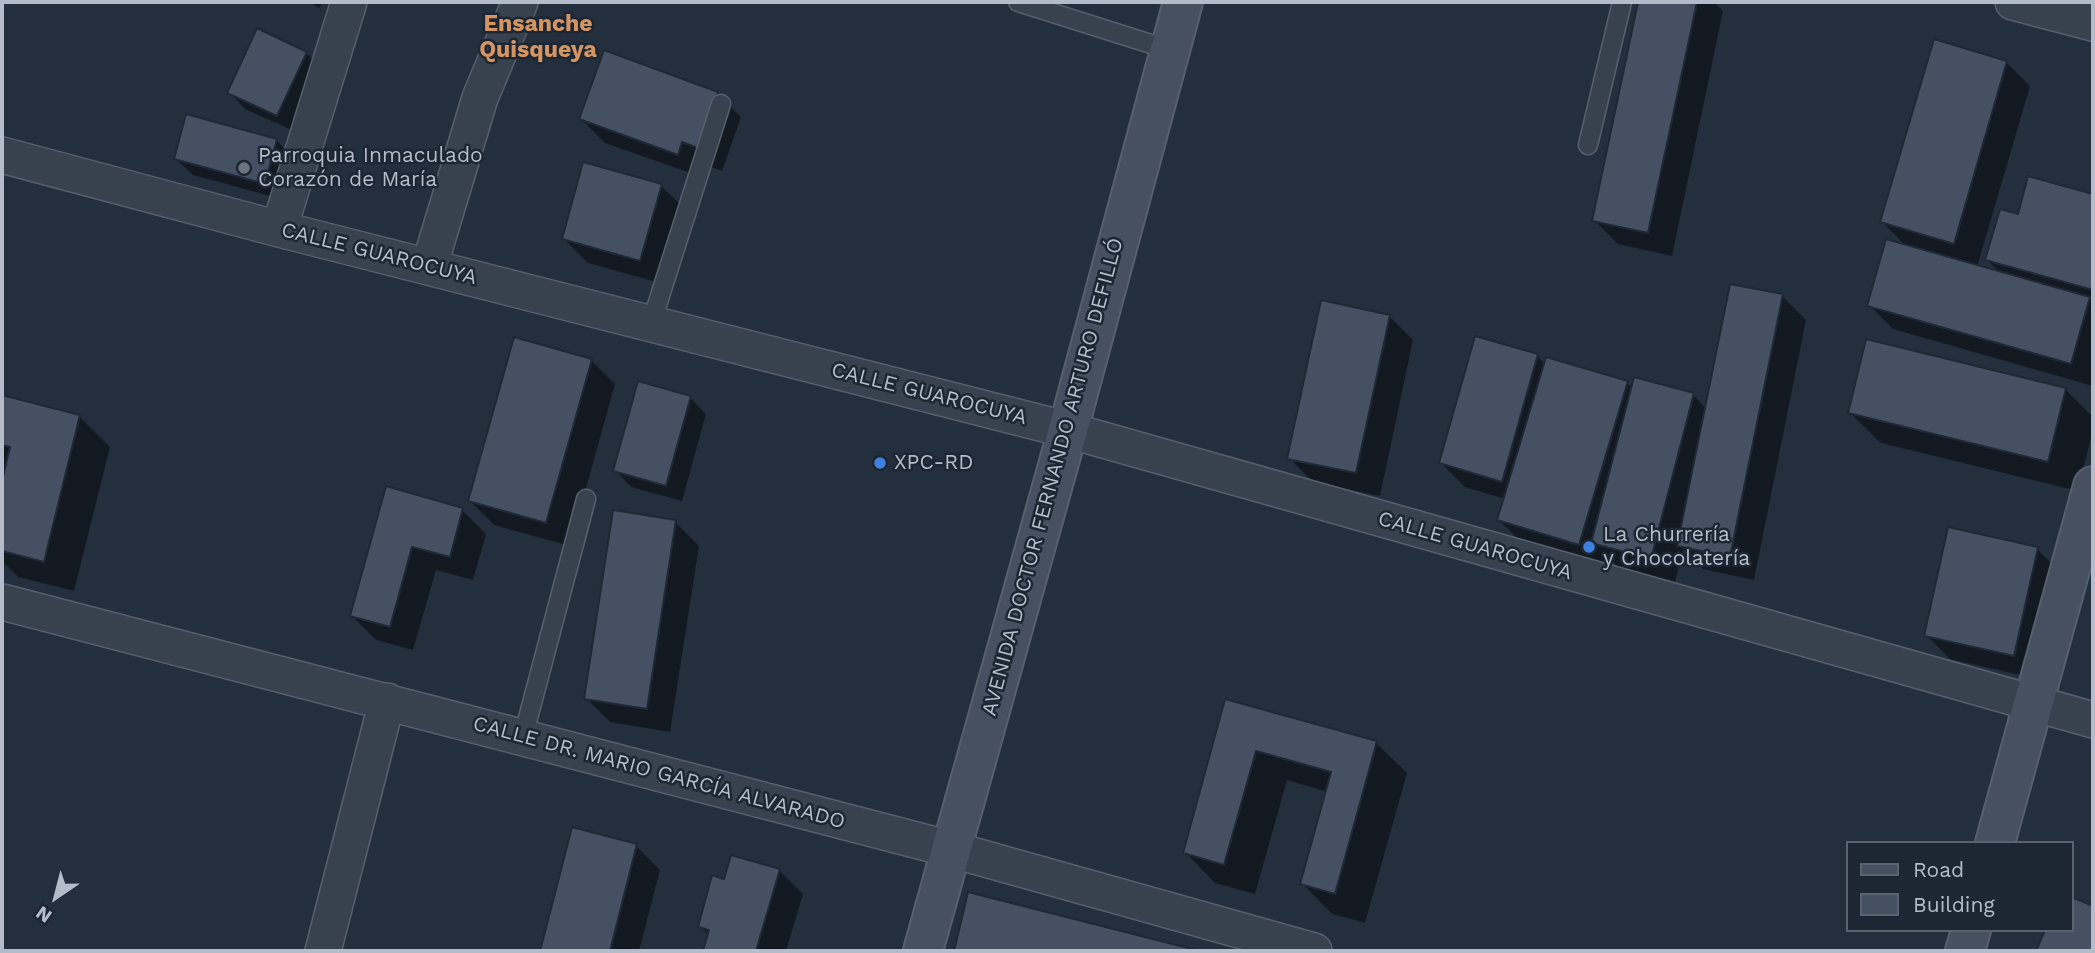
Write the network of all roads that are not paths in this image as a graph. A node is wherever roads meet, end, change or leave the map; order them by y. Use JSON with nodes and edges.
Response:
{"nodes":[{"id":1,"x":349,"y":2,"type":"edge"},
{"id":2,"x":520,"y":2,"type":"edge"},
{"id":3,"x":1018,"y":2,"type":"edge"},
{"id":4,"x":1182,"y":2,"type":"edge"},
{"id":5,"x":1622,"y":2,"type":"edge"},
{"id":6,"x":2012,"y":2,"type":"edge"},
{"id":7,"x":2093,"y":23,"type":"edge"},
{"id":8,"x":1170,"y":50,"type":"junction"},
{"id":9,"x":721,"y":104,"type":"dead end"},
{"id":10,"x":1587,"y":145,"type":"dead end"},
{"id":11,"x":2,"y":155,"type":"edge"},
{"id":12,"x":279,"y":229,"type":"junction"},
{"id":13,"x":429,"y":267,"type":"junction"},
{"id":14,"x":651,"y":324,"type":"junction"},
{"id":15,"x":1068,"y":430,"type":"junction"},
{"id":16,"x":2093,"y":486,"type":"edge"},
{"id":17,"x":586,"y":499,"type":"dead end"},
{"id":18,"x":2,"y":601,"type":"edge"},
{"id":19,"x":387,"y":701,"type":"junction"},
{"id":20,"x":2034,"y":704,"type":"junction"},
{"id":21,"x":2093,"y":720,"type":"edge"},
{"id":22,"x":523,"y":737,"type":"junction"},
{"id":23,"x":1996,"y":841,"type":"edge"},
{"id":24,"x":950,"y":849,"type":"junction"},
{"id":25,"x":1970,"y":932,"type":"edge"},
{"id":26,"x":323,"y":951,"type":"edge"},
{"id":27,"x":922,"y":951,"type":"edge"},
{"id":28,"x":1314,"y":951,"type":"edge"},
{"id":29,"x":1965,"y":951,"type":"edge"}],
"edges":[{"from":1,"to":12,"type":"street"},
{"from":2,"to":13,"type":"street"},
{"from":3,"to":8,"type":"lane"},
{"from":4,"to":8,"type":"street","name":"AVENIDA DOCTOR FERNANDO ARTURO DEFILLÓ"},
{"from":5,"to":10,"type":"lane"},
{"from":6,"to":7,"type":"street"},
{"from":8,"to":15,"type":"street","name":"AVENIDA DOCTOR FERNANDO ARTURO DEFILLÓ"},
{"from":9,"to":14,"type":"lane"},
{"from":11,"to":12,"type":"street","name":"CALLE GUAROCUYA"},
{"from":12,"to":13,"type":"street","name":"CALLE GUAROCUYA"},
{"from":13,"to":14,"type":"street","name":"CALLE GUAROCUYA"},
{"from":14,"to":15,"type":"street","name":"CALLE GUAROCUYA"},
{"from":15,"to":20,"type":"street","name":"CALLE GUAROCUYA"},
{"from":15,"to":24,"type":"street","name":"AVENIDA DOCTOR FERNANDO ARTURO DEFILLÓ"},
{"from":16,"to":20,"type":"street"},
{"from":17,"to":22,"type":"lane"},
{"from":18,"to":19,"type":"street","name":"CALLE DR. MARIO GARCÍA ALVARADO"},
{"from":19,"to":22,"type":"street","name":"CALLE DR. MARIO GARCÍA ALVARADO"},
{"from":19,"to":26,"type":"street"},
{"from":20,"to":21,"type":"street","name":"CALLE GUAROCUYA"},
{"from":20,"to":23,"type":"street"},
{"from":22,"to":24,"type":"street","name":"CALLE DR. MARIO GARCÍA ALVARADO"},
{"from":24,"to":27,"type":"street","name":"AVENIDA DOCTOR FERNANDO ARTURO DEFILLÓ"},
{"from":24,"to":28,"type":"street","name":"CALLE DR. MARIO GARCÍA ALVARADO"},
{"from":25,"to":29,"type":"street"}]}
